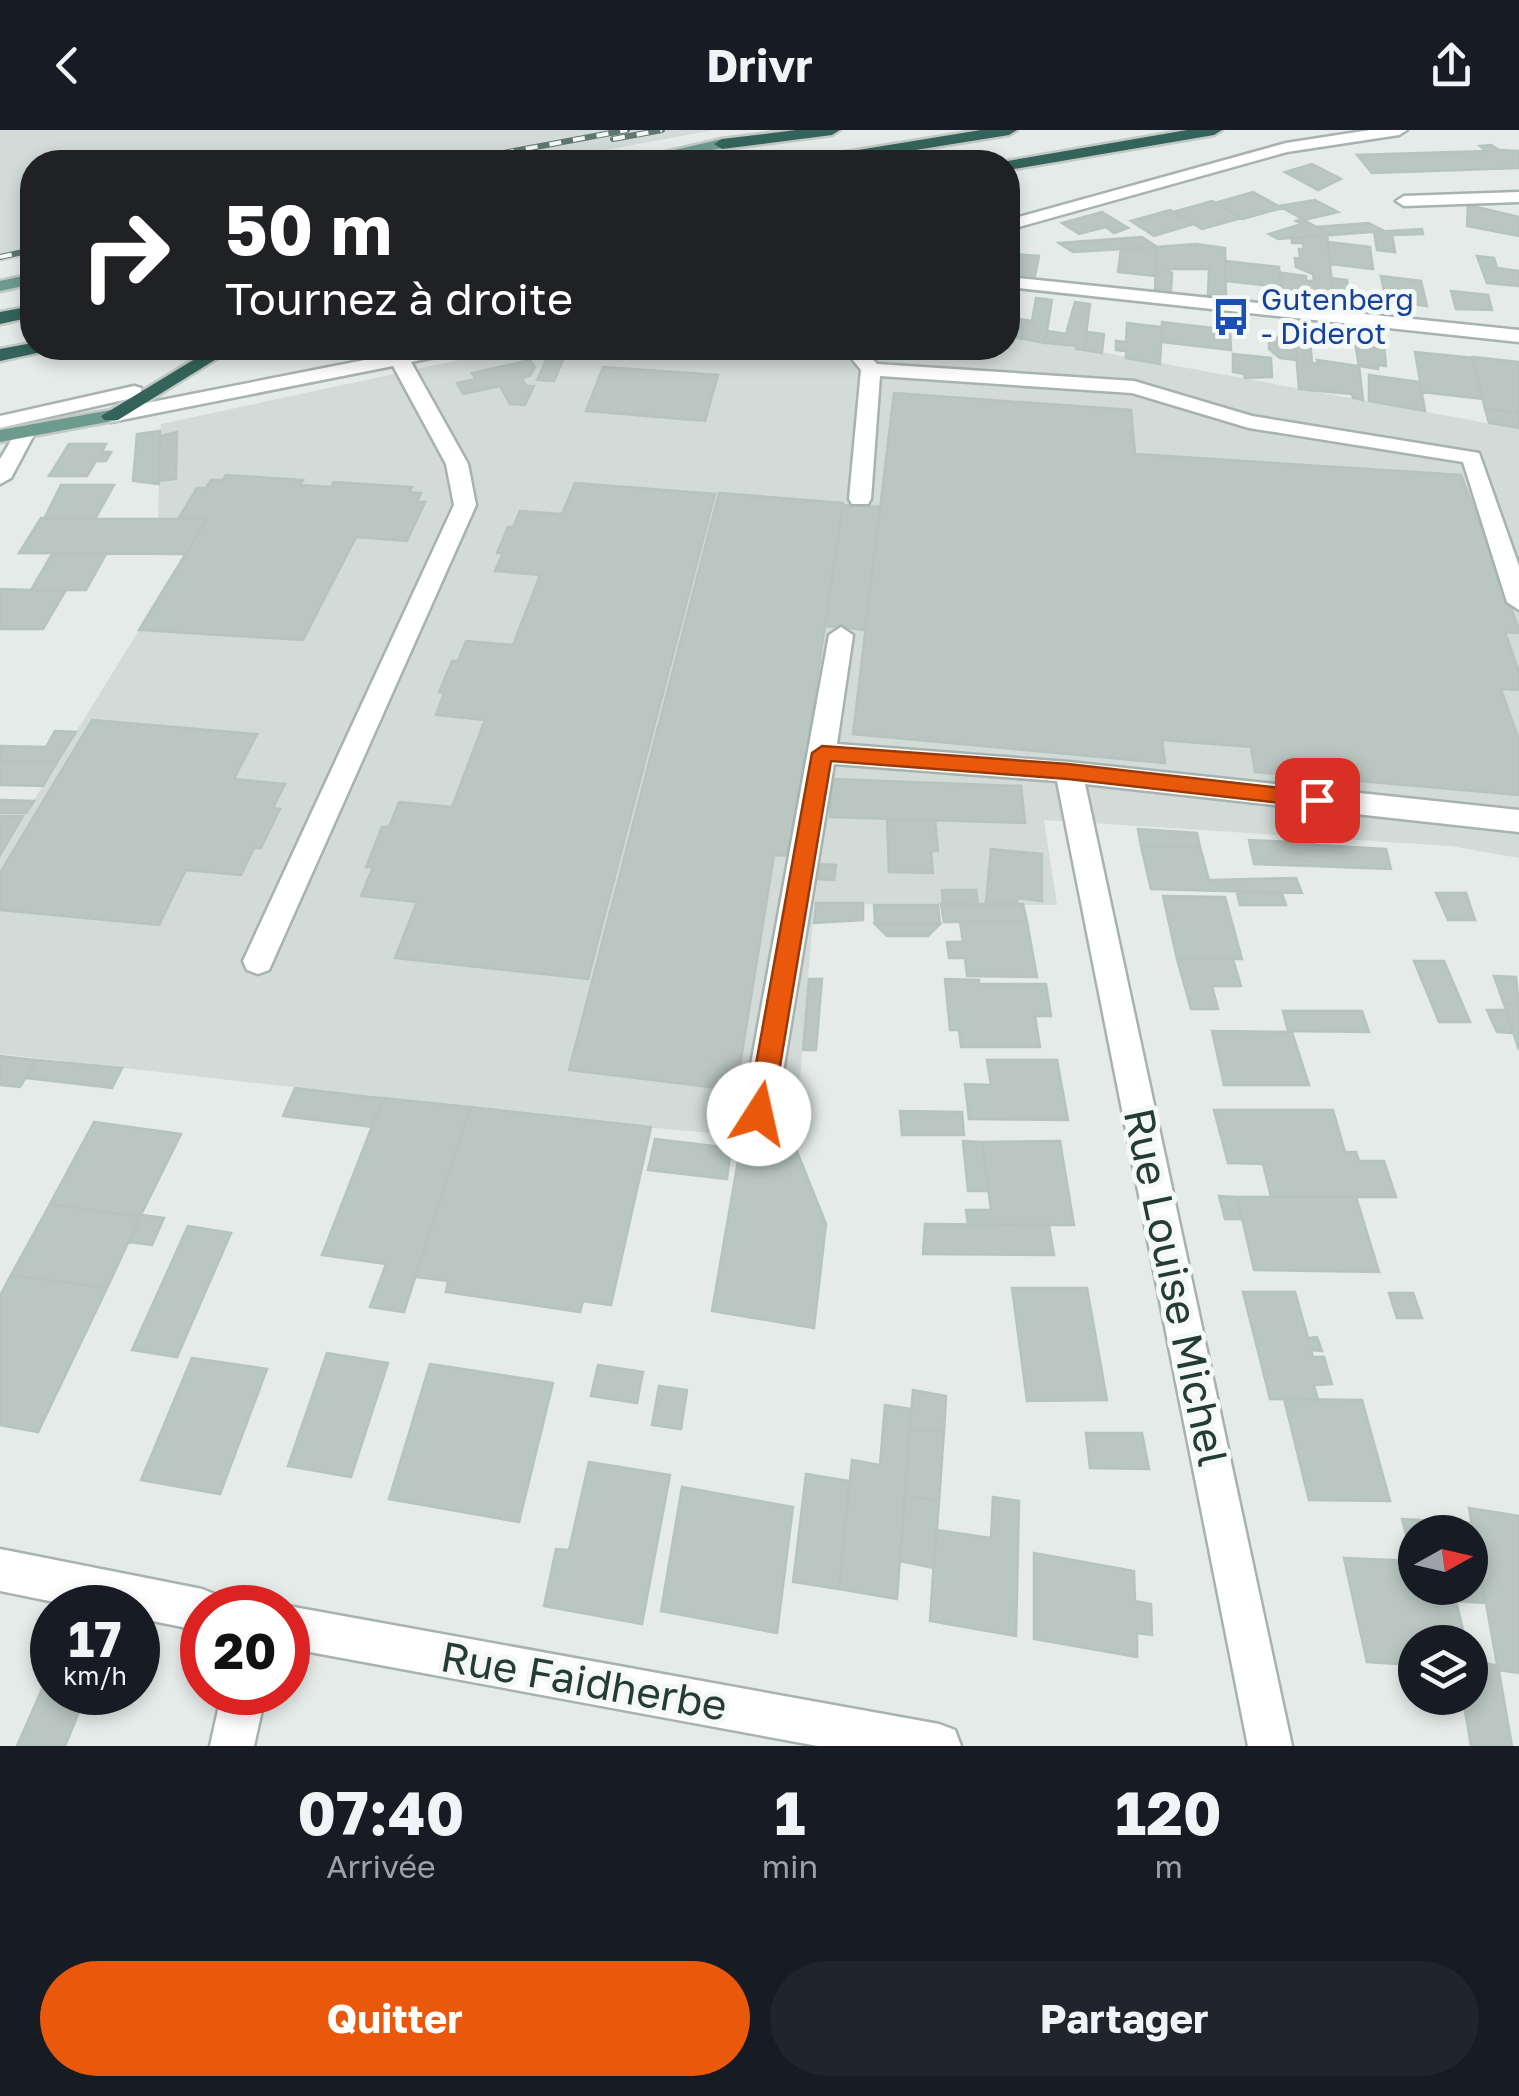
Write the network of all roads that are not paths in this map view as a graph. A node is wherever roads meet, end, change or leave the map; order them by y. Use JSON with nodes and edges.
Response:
{"nodes":[{"id":1,"x":797,"y":130,"type":"edge"},
{"id":2,"x":832,"y":130,"type":"edge"},
{"id":3,"x":1008,"y":130,"type":"edge"},
{"id":4,"x":1214,"y":130,"type":"edge"},
{"id":5,"x":1399,"y":130,"type":"edge"},
{"id":6,"x":722,"y":144,"type":"junction"},
{"id":7,"x":692,"y":150,"type":"edge"},
{"id":8,"x":887,"y":150,"type":"edge"},
{"id":9,"x":1020,"y":163,"type":"edge"},
{"id":10,"x":1519,"y":197,"type":"edge"},
{"id":11,"x":1404,"y":201,"type":"dead end"},
{"id":12,"x":1020,"y":222,"type":"edge"},
{"id":13,"x":1020,"y":283,"type":"edge"},
{"id":14,"x":1519,"y":336,"type":"edge"},
{"id":15,"x":202,"y":360,"type":"edge"},
{"id":16,"x":394,"y":360,"type":"edge"},
{"id":17,"x":400,"y":360,"type":"edge"},
{"id":18,"x":863,"y":360,"type":"edge"},
{"id":19,"x":872,"y":369,"type":"junction"},
{"id":20,"x":325,"y":374,"type":"junction"},
{"id":21,"x":167,"y":383,"type":"junction"},
{"id":22,"x":111,"y":416,"type":"junction"},
{"id":23,"x":0,"y":422,"type":"edge"},
{"id":24,"x":26,"y":431,"type":"junction"},
{"id":25,"x":0,"y":436,"type":"edge"},
{"id":26,"x":0,"y":478,"type":"edge"},
{"id":27,"x":860,"y":498,"type":"dead end"},
{"id":28,"x":1519,"y":602,"type":"edge"},
{"id":29,"x":841,"y":635,"type":"dead end"},
{"id":30,"x":822,"y":753,"type":"junction"},
{"id":31,"x":1068,"y":772,"type":"junction"},
{"id":32,"x":1519,"y":821,"type":"edge"},
{"id":33,"x":258,"y":961,"type":"dead end"},
{"id":34,"x":759,"y":1114,"type":"dead end"},
{"id":35,"x":0,"y":1570,"type":"edge"},
{"id":36,"x":180,"y":1606,"type":"edge"},
{"id":37,"x":310,"y":1631,"type":"edge"},
{"id":38,"x":239,"y":1715,"type":"edge"},
{"id":39,"x":232,"y":1746,"type":"edge"},
{"id":40,"x":940,"y":1746,"type":"edge"},
{"id":41,"x":1270,"y":1746,"type":"edge"}],
"edges":[{"from":1,"to":6,"type":"street"},
{"from":2,"to":6,"type":"highway"},
{"from":3,"to":8,"type":"highway"},
{"from":4,"to":9,"type":"highway"},
{"from":5,"to":12,"type":"street"},
{"from":6,"to":7,"type":"main road"},
{"from":10,"to":11,"type":"street"},
{"from":13,"to":14,"type":"street"},
{"from":15,"to":21,"type":"highway"},
{"from":16,"to":20,"type":"street"},
{"from":17,"to":33,"type":"street"},
{"from":18,"to":19,"type":"street"},
{"from":19,"to":27,"type":"street"},
{"from":19,"to":28,"type":"street"},
{"from":20,"to":21,"type":"street"},
{"from":20,"to":22,"type":"street"},
{"from":21,"to":22,"type":"highway"},
{"from":21,"to":23,"type":"street"},
{"from":22,"to":24,"type":"main road"},
{"from":24,"to":25,"type":"main road"},
{"from":24,"to":26,"type":"street"},
{"from":29,"to":30,"type":"street"},
{"from":30,"to":31,"type":"street"},
{"from":30,"to":34,"type":"street"},
{"from":31,"to":32,"type":"street"},
{"from":31,"to":41,"type":"street","name":"Rue Louise Michel"},
{"from":35,"to":36,"type":"street"},
{"from":37,"to":40,"type":"street","name":"Rue Faidherbe"},
{"from":38,"to":39,"type":"street"}]}
